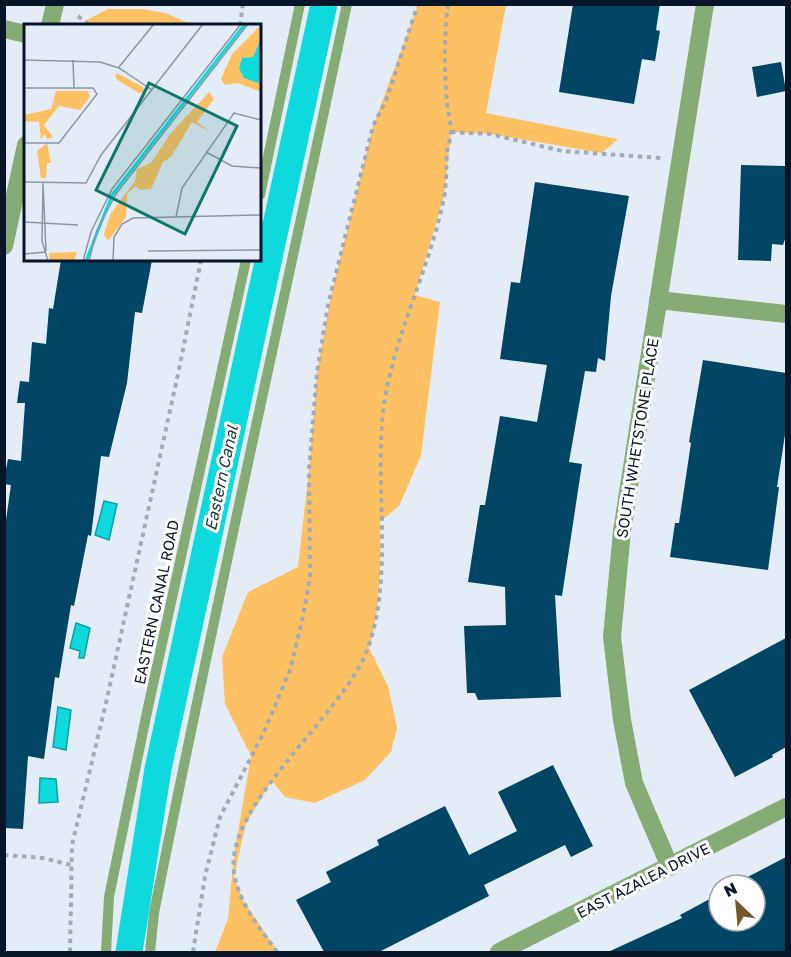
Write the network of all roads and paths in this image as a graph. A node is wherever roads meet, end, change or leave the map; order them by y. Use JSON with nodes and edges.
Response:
{"nodes":[{"id":1,"x":55,"y":4,"type":"edge"},
{"id":2,"x":243,"y":4,"type":"edge"},
{"id":3,"x":300,"y":4,"type":"edge"},
{"id":4,"x":347,"y":4,"type":"edge"},
{"id":5,"x":418,"y":4,"type":"edge"},
{"id":6,"x":448,"y":4,"type":"edge"},
{"id":7,"x":705,"y":4,"type":"edge"},
{"id":8,"x":78,"y":16,"type":"dead end"},
{"id":9,"x":50,"y":24,"type":"edge"},
{"id":10,"x":88,"y":24,"type":"edge"},
{"id":11,"x":240,"y":24,"type":"edge"},
{"id":12,"x":4,"y":29,"type":"edge"},
{"id":13,"x":24,"y":34,"type":"edge"},
{"id":14,"x":451,"y":132,"type":"junction"},
{"id":15,"x":24,"y":154,"type":"edge"},
{"id":16,"x":680,"y":161,"type":"junction"},
{"id":17,"x":261,"y":190,"type":"edge"},
{"id":18,"x":4,"y":246,"type":"edge"},
{"id":19,"x":201,"y":261,"type":"edge"},
{"id":20,"x":246,"y":261,"type":"edge"},
{"id":21,"x":658,"y":300,"type":"junction"},
{"id":22,"x":786,"y":314,"type":"edge"},
{"id":23,"x":786,"y":807,"type":"edge"},
{"id":24,"x":4,"y":855,"type":"edge"},
{"id":25,"x":71,"y":865,"type":"junction"},
{"id":26,"x":670,"y":867,"type":"junction"},
{"id":27,"x":70,"y":952,"type":"edge"},
{"id":28,"x":106,"y":952,"type":"edge"},
{"id":29,"x":150,"y":952,"type":"edge"},
{"id":30,"x":193,"y":952,"type":"edge"},
{"id":31,"x":277,"y":952,"type":"edge"},
{"id":32,"x":499,"y":952,"type":"edge"}],
"edges":[{"from":1,"to":9,"type":"street"},
{"from":2,"to":11,"type":"path"},
{"from":3,"to":17,"type":"lane"},
{"from":4,"to":29,"type":"lane"},
{"from":5,"to":30,"type":"path"},
{"from":6,"to":14,"type":"path"},
{"from":7,"to":16,"type":"street","name":"SOUTH WHETSTONE PLACE"},
{"from":8,"to":10,"type":"path"},
{"from":12,"to":13,"type":"street"},
{"from":14,"to":16,"type":"path"},
{"from":14,"to":31,"type":"path"},
{"from":15,"to":18,"type":"street"},
{"from":16,"to":21,"type":"street","name":"SOUTH WHETSTONE PLACE"},
{"from":19,"to":25,"type":"path"},
{"from":20,"to":28,"type":"lane","name":"EASTERN CANAL ROAD"},
{"from":21,"to":22,"type":"street"},
{"from":21,"to":26,"type":"street","name":"SOUTH WHETSTONE PLACE"},
{"from":23,"to":26,"type":"street","name":"EAST AZALEA DRIVE"},
{"from":24,"to":25,"type":"path"},
{"from":25,"to":27,"type":"path"},
{"from":26,"to":32,"type":"street","name":"EAST AZALEA DRIVE"}]}
